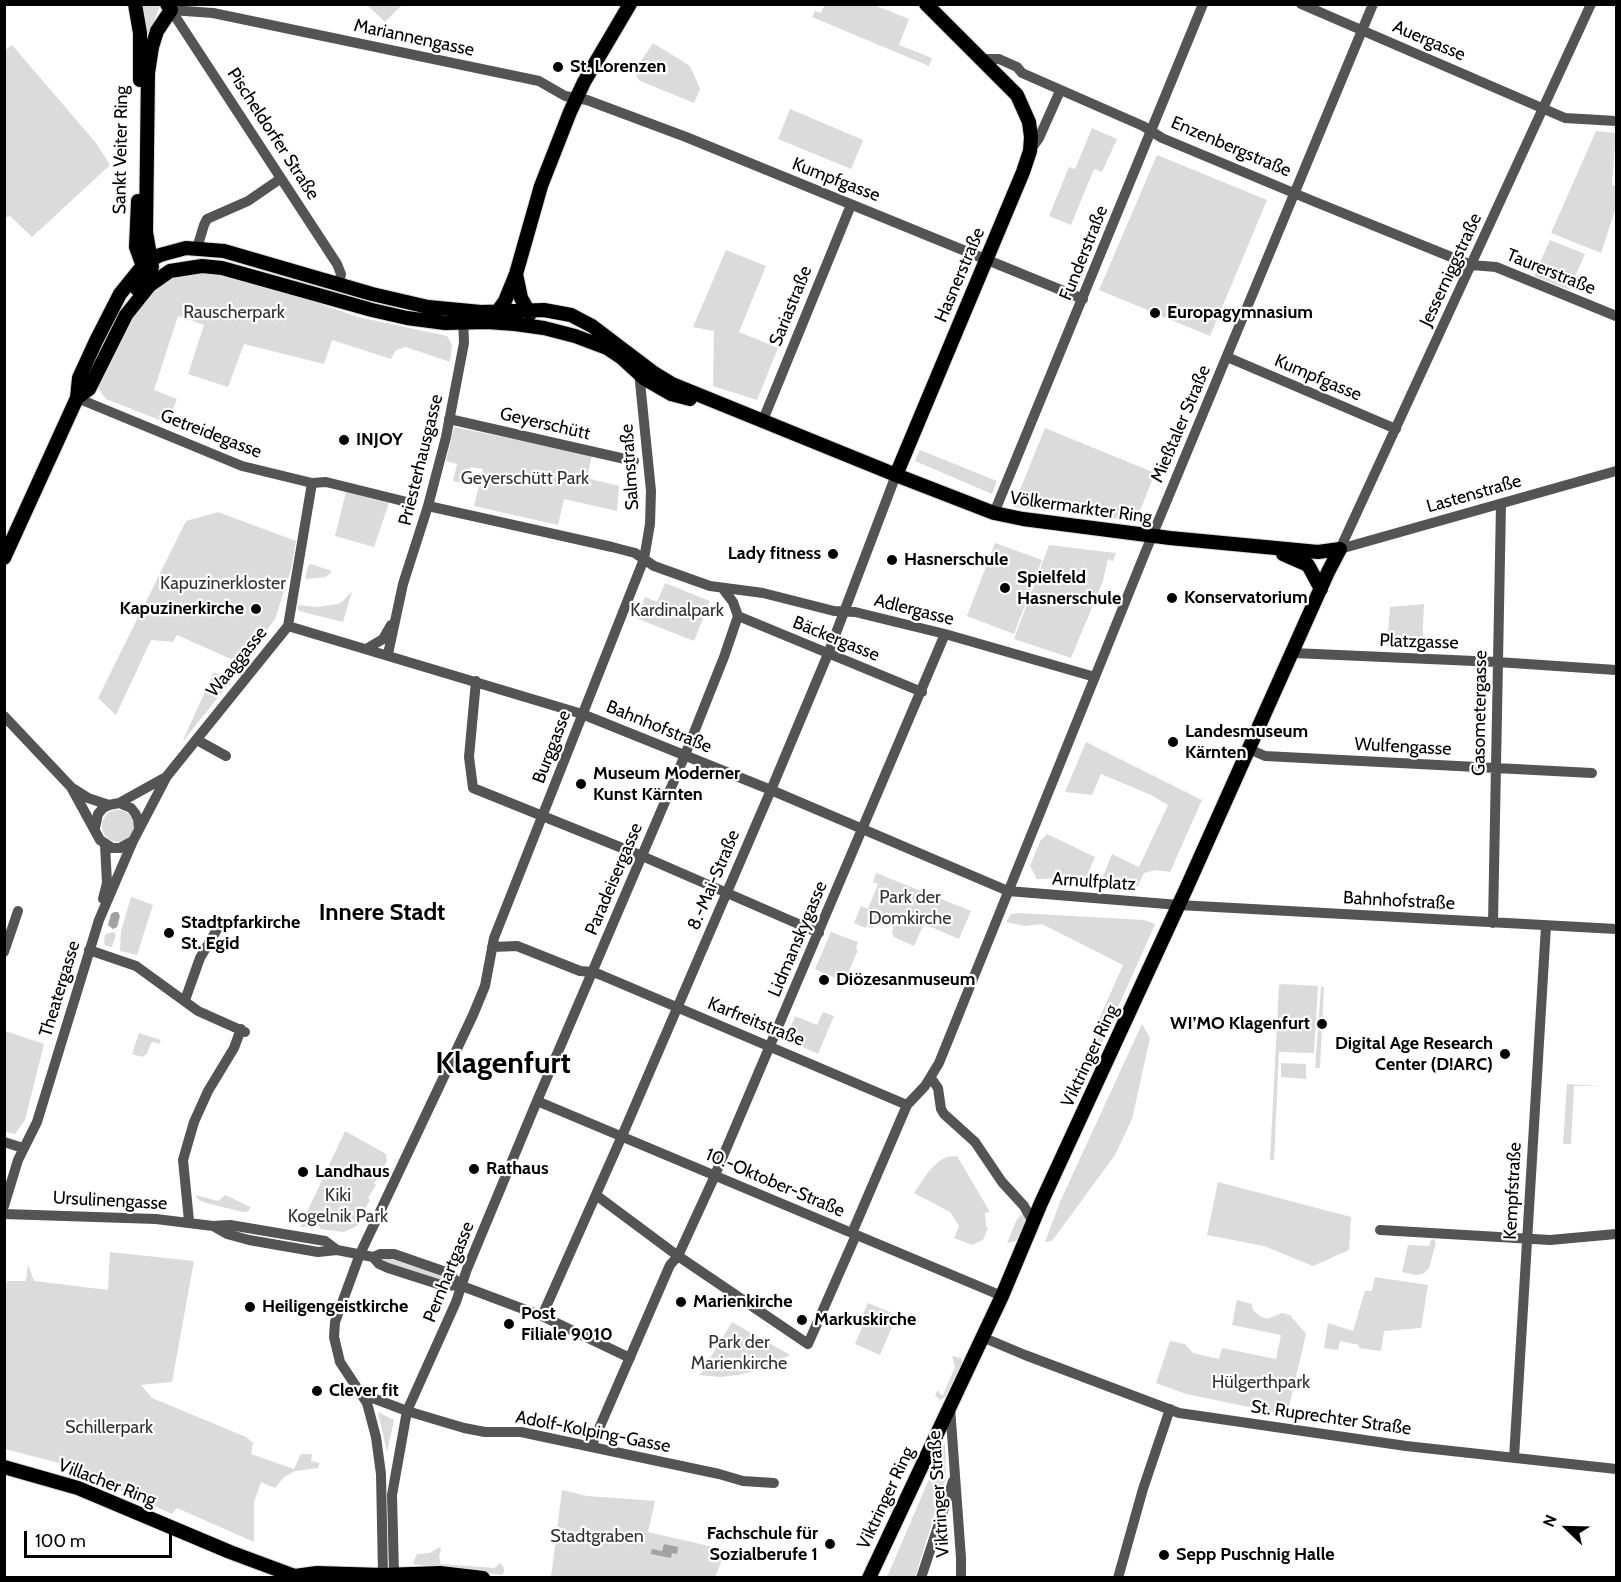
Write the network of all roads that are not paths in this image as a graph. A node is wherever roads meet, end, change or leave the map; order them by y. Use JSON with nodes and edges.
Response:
{"nodes":[{"id":1,"x":135,"y":4,"type":"edge"},
{"id":2,"x":630,"y":4,"type":"edge"},
{"id":3,"x":927,"y":4,"type":"edge"},
{"id":4,"x":1203,"y":4,"type":"edge"},
{"id":5,"x":1301,"y":4,"type":"edge"},
{"id":6,"x":1373,"y":4,"type":"edge"},
{"id":7,"x":1592,"y":4,"type":"edge"},
{"id":8,"x":169,"y":7,"type":"edge"},
{"id":9,"x":1362,"y":30,"type":"junction"},
{"id":10,"x":982,"y":59,"type":"junction"},
{"id":11,"x":1060,"y":91,"type":"junction"},
{"id":12,"x":576,"y":98,"type":"junction"},
{"id":13,"x":1544,"y":108,"type":"junction"},
{"id":14,"x":1617,"y":121,"type":"edge"},
{"id":15,"x":1151,"y":131,"type":"junction"},
{"id":16,"x":1030,"y":151,"type":"junction"},
{"id":17,"x":280,"y":179,"type":"junction"},
{"id":18,"x":1294,"y":193,"type":"junction"},
{"id":19,"x":851,"y":205,"type":"junction"},
{"id":20,"x":197,"y":248,"type":"junction"},
{"id":21,"x":986,"y":258,"type":"junction"},
{"id":22,"x":1471,"y":265,"type":"junction"},
{"id":23,"x":153,"y":269,"type":"junction"},
{"id":24,"x":516,"y":274,"type":"junction"},
{"id":25,"x":339,"y":284,"type":"junction"},
{"id":26,"x":318,"y":295,"type":"junction"},
{"id":27,"x":1083,"y":299,"type":"junction"},
{"id":28,"x":526,"y":310,"type":"junction"},
{"id":29,"x":497,"y":312,"type":"junction"},
{"id":30,"x":1617,"y":316,"type":"edge"},
{"id":31,"x":464,"y":317,"type":"junction"},
{"id":32,"x":544,"y":328,"type":"junction"},
{"id":33,"x":1227,"y":357,"type":"junction"},
{"id":34,"x":638,"y":366,"type":"junction"},
{"id":35,"x":77,"y":398,"type":"junction"},
{"id":36,"x":449,"y":419,"type":"junction"},
{"id":37,"x":763,"y":420,"type":"junction"},
{"id":38,"x":1396,"y":429,"type":"junction"},
{"id":39,"x":634,"y":461,"type":"dead end"},
{"id":40,"x":1617,"y":471,"type":"edge"},
{"id":41,"x":896,"y":475,"type":"junction"},
{"id":42,"x":312,"y":483,"type":"junction"},
{"id":43,"x":407,"y":502,"type":"dead end"},
{"id":44,"x":1501,"y":504,"type":"junction"},
{"id":45,"x":428,"y":506,"type":"junction"},
{"id":46,"x":994,"y":513,"type":"junction"},
{"id":47,"x":1152,"y":536,"type":"junction"},
{"id":48,"x":1262,"y":547,"type":"junction"},
{"id":49,"x":1340,"y":549,"type":"junction"},
{"id":50,"x":4,"y":558,"type":"edge"},
{"id":51,"x":644,"y":559,"type":"junction"},
{"id":52,"x":723,"y":589,"type":"junction"},
{"id":53,"x":1321,"y":589,"type":"junction"},
{"id":54,"x":844,"y":611,"type":"junction"},
{"id":55,"x":397,"y":614,"type":"junction"},
{"id":56,"x":738,"y":616,"type":"junction"},
{"id":57,"x":288,"y":626,"type":"junction"},
{"id":58,"x":945,"y":634,"type":"junction"},
{"id":59,"x":368,"y":648,"type":"junction"},
{"id":60,"x":1293,"y":653,"type":"junction"},
{"id":61,"x":388,"y":654,"type":"junction"},
{"id":62,"x":828,"y":654,"type":"junction"},
{"id":63,"x":1497,"y":662,"type":"junction"},
{"id":64,"x":1617,"y":670,"type":"edge"},
{"id":65,"x":1095,"y":677,"type":"junction"},
{"id":66,"x":476,"y":681,"type":"junction"},
{"id":67,"x":922,"y":692,"type":"junction"},
{"id":68,"x":582,"y":714,"type":"junction"},
{"id":69,"x":4,"y":716,"type":"edge"},
{"id":70,"x":197,"y":740,"type":"junction"},
{"id":71,"x":1249,"y":749,"type":"junction"},
{"id":72,"x":685,"y":755,"type":"junction"},
{"id":73,"x":226,"y":756,"type":"dead end"},
{"id":74,"x":1496,"y":769,"type":"junction"},
{"id":75,"x":1592,"y":773,"type":"dead end"},
{"id":76,"x":167,"y":776,"type":"junction"},
{"id":77,"x":71,"y":787,"type":"junction"},
{"id":78,"x":771,"y":790,"type":"junction"},
{"id":79,"x":114,"y":804,"type":"junction"},
{"id":80,"x":543,"y":815,"type":"junction"},
{"id":81,"x":95,"y":828,"type":"junction"},
{"id":82,"x":863,"y":828,"type":"junction"},
{"id":83,"x":136,"y":836,"type":"junction"},
{"id":84,"x":105,"y":845,"type":"junction"},
{"id":85,"x":642,"y":856,"type":"junction"},
{"id":86,"x":1008,"y":891,"type":"junction"},
{"id":87,"x":727,"y":892,"type":"junction"},
{"id":88,"x":1179,"y":905,"type":"junction"},
{"id":89,"x":18,"y":911,"type":"dead end"},
{"id":90,"x":99,"y":920,"type":"junction"},
{"id":91,"x":1493,"y":923,"type":"junction"},
{"id":92,"x":219,"y":926,"type":"dead end"},
{"id":93,"x":1546,"y":926,"type":"junction"},
{"id":94,"x":1617,"y":929,"type":"edge"},
{"id":95,"x":819,"y":933,"type":"junction"},
{"id":96,"x":492,"y":947,"type":"junction"},
{"id":97,"x":89,"y":950,"type":"junction"},
{"id":98,"x":4,"y":952,"type":"edge"},
{"id":99,"x":593,"y":972,"type":"junction"},
{"id":100,"x":184,"y":1000,"type":"junction"},
{"id":101,"x":677,"y":1008,"type":"junction"},
{"id":102,"x":771,"y":1046,"type":"junction"},
{"id":103,"x":931,"y":1078,"type":"junction"},
{"id":104,"x":537,"y":1101,"type":"junction"},
{"id":105,"x":907,"y":1105,"type":"junction"},
{"id":106,"x":622,"y":1136,"type":"junction"},
{"id":107,"x":4,"y":1143,"type":"edge"},
{"id":108,"x":23,"y":1148,"type":"junction"},
{"id":109,"x":714,"y":1175,"type":"junction"},
{"id":110,"x":596,"y":1195,"type":"junction"},
{"id":111,"x":4,"y":1206,"type":"edge"},
{"id":112,"x":4,"y":1214,"type":"edge"},
{"id":113,"x":189,"y":1221,"type":"junction"},
{"id":114,"x":1033,"y":1222,"type":"junction"},
{"id":115,"x":1380,"y":1230,"type":"dead end"},
{"id":116,"x":854,"y":1234,"type":"junction"},
{"id":117,"x":1617,"y":1234,"type":"edge"},
{"id":118,"x":1527,"y":1239,"type":"junction"},
{"id":119,"x":360,"y":1254,"type":"junction"},
{"id":120,"x":678,"y":1256,"type":"junction"},
{"id":121,"x":462,"y":1286,"type":"junction"},
{"id":122,"x":1002,"y":1296,"type":"junction"},
{"id":123,"x":542,"y":1316,"type":"junction"},
{"id":124,"x":982,"y":1337,"type":"junction"},
{"id":125,"x":630,"y":1358,"type":"junction"},
{"id":126,"x":362,"y":1394,"type":"junction"},
{"id":127,"x":950,"y":1407,"type":"junction"},
{"id":128,"x":1170,"y":1409,"type":"junction"},
{"id":129,"x":407,"y":1411,"type":"junction"},
{"id":130,"x":591,"y":1447,"type":"junction"},
{"id":131,"x":1514,"y":1458,"type":"junction"},
{"id":132,"x":4,"y":1467,"type":"edge"},
{"id":133,"x":1617,"y":1469,"type":"edge"},
{"id":134,"x":954,"y":1476,"type":"junction"},
{"id":135,"x":774,"y":1483,"type":"dead end"},
{"id":136,"x":388,"y":1576,"type":"edge"},
{"id":137,"x":296,"y":1577,"type":"edge"},
{"id":138,"x":483,"y":1578,"type":"edge"},
{"id":139,"x":868,"y":1578,"type":"edge"},
{"id":140,"x":921,"y":1578,"type":"edge"},
{"id":141,"x":961,"y":1578,"type":"edge"},
{"id":142,"x":1118,"y":1578,"type":"edge"}],
"edges":[{"from":1,"to":23,"type":"main road","name":"Sankt Veiter Ring"},
{"from":2,"to":12,"type":"main road"},
{"from":3,"to":10,"type":"main road"},
{"from":4,"to":15,"type":"street","name":"Funderstraße"},
{"from":5,"to":9,"type":"street","name":"Auergasse"},
{"from":6,"to":9,"type":"street","name":"Mießtaler Straße"},
{"from":7,"to":13,"type":"street","name":"Jesserniggstraße"},
{"from":8,"to":12,"type":"street","name":"Mariannengasse"},
{"from":8,"to":17,"type":"street","name":"Pischeldorfer Straße"},
{"from":8,"to":23,"type":"main road","name":"Sankt Veiter Ring"},
{"from":9,"to":13,"type":"street","name":"Auergasse"},
{"from":9,"to":18,"type":"street","name":"Mießtaler Straße"},
{"from":10,"to":11,"type":"street","name":"Enzenbergstraße"},
{"from":10,"to":16,"type":"main road"},
{"from":11,"to":15,"type":"street","name":"Enzenbergstraße"},
{"from":11,"to":16,"type":"street","name":"Hasnerstraße"},
{"from":12,"to":19,"type":"street","name":"Kumpfgasse"},
{"from":12,"to":24,"type":"main road"},
{"from":13,"to":14,"type":"street","name":"Auergasse"},
{"from":13,"to":22,"type":"street","name":"Jesserniggstraße"},
{"from":15,"to":18,"type":"street","name":"Enzenbergstraße"},
{"from":15,"to":27,"type":"street","name":"Funderstraße"},
{"from":16,"to":21,"type":"main road","name":"Hasnerstraße"},
{"from":17,"to":20,"type":"street"},
{"from":17,"to":25,"type":"street","name":"Pischeldorfer Straße"},
{"from":18,"to":22,"type":"street","name":"Enzenbergstraße"},
{"from":18,"to":33,"type":"street","name":"Mießtaler Straße"},
{"from":19,"to":21,"type":"street","name":"Kumpfgasse"},
{"from":19,"to":37,"type":"street","name":"Sariastraße"},
{"from":20,"to":23,"type":"main road"},
{"from":20,"to":25,"type":"main road"},
{"from":21,"to":27,"type":"street","name":"Kumpfgasse"},
{"from":21,"to":41,"type":"main road","name":"Hasnerstraße"},
{"from":22,"to":30,"type":"street","name":"Taurerstraße"},
{"from":22,"to":38,"type":"street","name":"Jesserniggstraße"},
{"from":23,"to":26,"type":"main road"},
{"from":23,"to":35,"type":"main road"},
{"from":23,"to":35,"type":"main road"},
{"from":24,"to":28,"type":"main road"},
{"from":24,"to":29,"type":"main road"},
{"from":25,"to":26,"type":"main road"},
{"from":25,"to":31,"type":"main road"},
{"from":26,"to":31,"type":"main road"},
{"from":27,"to":46,"type":"street","name":"Funderstraße"},
{"from":28,"to":29,"type":"main road"},
{"from":28,"to":32,"type":"main road"},
{"from":28,"to":34,"type":"main road"},
{"from":29,"to":31,"type":"main road"},
{"from":31,"to":32,"type":"main road"},
{"from":31,"to":36,"type":"street","name":"Priesterhausgasse"},
{"from":32,"to":34,"type":"main road"},
{"from":33,"to":38,"type":"street","name":"Kumpfgasse"},
{"from":33,"to":47,"type":"street","name":"Mießtaler Straße"},
{"from":34,"to":37,"type":"main road","name":"Völkermarkter Ring"},
{"from":34,"to":51,"type":"street","name":"Salmstraße"},
{"from":35,"to":42,"type":"street","name":"Getreidegasse"},
{"from":35,"to":50,"type":"main road"},
{"from":36,"to":39,"type":"street","name":"Geyerschütt"},
{"from":36,"to":45,"type":"street","name":"Priesterhausgasse"},
{"from":37,"to":41,"type":"main road","name":"Völkermarkter Ring"},
{"from":38,"to":49,"type":"street","name":"Jesserniggstraße"},
{"from":40,"to":44,"type":"street","name":"Lastenstraße"},
{"from":41,"to":46,"type":"main road","name":"Völkermarkter Ring"},
{"from":41,"to":54,"type":"street","name":"8.-Mai-Straße"},
{"from":42,"to":43,"type":"street","name":"Getreidegasse"},
{"from":42,"to":57,"type":"street","name":"Waaggasse"},
{"from":44,"to":49,"type":"street","name":"Lastenstraße"},
{"from":44,"to":63,"type":"street","name":"Gasometergasse"},
{"from":45,"to":51,"type":"street"},
{"from":45,"to":55,"type":"street","name":"Priesterhausgasse"},
{"from":46,"to":47,"type":"main road","name":"Völkermarkter Ring"},
{"from":47,"to":48,"type":"main road","name":"Völkermarkter Ring"},
{"from":47,"to":65,"type":"street","name":"Mießtaler Straße"},
{"from":48,"to":49,"type":"main road","name":"Völkermarkter Ring"},
{"from":48,"to":53,"type":"main road"},
{"from":49,"to":53,"type":"main road","name":"Viktringer Ring"},
{"from":51,"to":52,"type":"street","name":"Adlergasse"},
{"from":51,"to":68,"type":"street","name":"Burggasse"},
{"from":52,"to":54,"type":"street","name":"Adlergasse"},
{"from":52,"to":56,"type":"street"},
{"from":53,"to":60,"type":"main road","name":"Viktringer Ring"},
{"from":54,"to":58,"type":"street","name":"Adlergasse"},
{"from":54,"to":62,"type":"street","name":"8.-Mai-Straße"},
{"from":55,"to":59,"type":"street","name":"Priesterhausgasse"},
{"from":55,"to":61,"type":"street","name":"Priesterhausgasse"},
{"from":56,"to":62,"type":"street","name":"Bäckergasse"},
{"from":56,"to":72,"type":"street","name":"Paradeisergasse"},
{"from":57,"to":59,"type":"street","name":"Bahnhofstraße"},
{"from":57,"to":70,"type":"street","name":"Waaggasse"},
{"from":58,"to":65,"type":"street","name":"Adlergasse"},
{"from":58,"to":67,"type":"street","name":"Lidmanskygasse"},
{"from":59,"to":61,"type":"street","name":"Bahnhofstraße"},
{"from":60,"to":63,"type":"street","name":"Platzgasse"},
{"from":60,"to":71,"type":"main road","name":"Viktringer Ring"},
{"from":61,"to":66,"type":"street","name":"Bahnhofstraße"},
{"from":62,"to":67,"type":"street","name":"Bäckergasse"},
{"from":62,"to":78,"type":"street","name":"8.-Mai-Straße"},
{"from":63,"to":64,"type":"street","name":"Platzgasse"},
{"from":63,"to":74,"type":"street","name":"Gasometergasse"},
{"from":65,"to":86,"type":"street","name":"Mießtaler Straße"},
{"from":66,"to":68,"type":"street","name":"Bahnhofstraße"},
{"from":66,"to":80,"type":"street"},
{"from":67,"to":82,"type":"street","name":"Lidmanskygasse"},
{"from":68,"to":72,"type":"street","name":"Bahnhofstraße"},
{"from":68,"to":80,"type":"street","name":"Burggasse"},
{"from":69,"to":77,"type":"street"},
{"from":70,"to":73,"type":"street"},
{"from":70,"to":76,"type":"street","name":"Waaggasse"},
{"from":71,"to":74,"type":"street","name":"Wulfengasse"},
{"from":71,"to":88,"type":"main road","name":"Viktringer Ring"},
{"from":72,"to":78,"type":"street","name":"Bahnhofstraße"},
{"from":72,"to":85,"type":"street","name":"Paradeisergasse"},
{"from":74,"to":75,"type":"street","name":"Wulfengasse"},
{"from":74,"to":91,"type":"street","name":"Gasometergasse"},
{"from":76,"to":79,"type":"street"},
{"from":76,"to":83,"type":"street","name":"Theatergasse"},
{"from":77,"to":79,"type":"street"},
{"from":77,"to":81,"type":"street"},
{"from":78,"to":82,"type":"street","name":"Bahnhofstraße"},
{"from":78,"to":87,"type":"street","name":"8.-Mai-Straße"},
{"from":79,"to":81,"type":"street"},
{"from":79,"to":83,"type":"street"},
{"from":80,"to":85,"type":"street"},
{"from":80,"to":96,"type":"street","name":"Burggasse"},
{"from":81,"to":84,"type":"street"},
{"from":82,"to":86,"type":"street","name":"Bahnhofstraße"},
{"from":82,"to":95,"type":"street","name":"Lidmanskygasse"},
{"from":83,"to":84,"type":"street"},
{"from":83,"to":90,"type":"street","name":"Theatergasse"},
{"from":84,"to":90,"type":"street"},
{"from":85,"to":87,"type":"street"},
{"from":85,"to":99,"type":"street","name":"Paradeisergasse"},
{"from":86,"to":88,"type":"street","name":"Arnulfplatz"},
{"from":86,"to":103,"type":"street","name":"Mießtaler Straße"},
{"from":87,"to":95,"type":"street"},
{"from":87,"to":101,"type":"street","name":"8.-Mai-Straße"},
{"from":88,"to":91,"type":"street","name":"Bahnhofstraße"},
{"from":88,"to":114,"type":"main road","name":"Viktringer Ring"},
{"from":89,"to":98,"type":"street"},
{"from":90,"to":97,"type":"street","name":"Theatergasse"},
{"from":91,"to":93,"type":"street","name":"Bahnhofstraße"},
{"from":92,"to":100,"type":"street"},
{"from":93,"to":94,"type":"street","name":"Bahnhofstraße"},
{"from":93,"to":118,"type":"street","name":"Kempfstraße"},
{"from":95,"to":102,"type":"street","name":"Lidmanskygasse"},
{"from":96,"to":99,"type":"street","name":"Karfreitstraße"},
{"from":96,"to":119,"type":"street","name":"Burggasse"},
{"from":97,"to":100,"type":"street"},
{"from":97,"to":108,"type":"street","name":"Theatergasse"},
{"from":99,"to":101,"type":"street","name":"Karfreitstraße"},
{"from":99,"to":104,"type":"street","name":"Paradeisergasse"},
{"from":100,"to":113,"type":"street"},
{"from":101,"to":102,"type":"street","name":"Karfreitstraße"},
{"from":101,"to":106,"type":"street","name":"8.-Mai-Straße"},
{"from":102,"to":105,"type":"street","name":"Karfreitstraße"},
{"from":102,"to":109,"type":"street","name":"Lidmanskygasse"},
{"from":103,"to":105,"type":"street","name":"Mießtaler Straße"},
{"from":103,"to":114,"type":"street"},
{"from":104,"to":106,"type":"street","name":"10.-Oktober-Straße"},
{"from":104,"to":121,"type":"street","name":"Pernhartgasse"},
{"from":105,"to":116,"type":"street","name":"Mießtaler Straße"},
{"from":106,"to":109,"type":"street","name":"10.-Oktober-Straße"},
{"from":106,"to":110,"type":"street","name":"8.-Mai-Straße"},
{"from":107,"to":108,"type":"street"},
{"from":108,"to":111,"type":"street","name":"Theatergasse"},
{"from":109,"to":116,"type":"street","name":"10.-Oktober-Straße"},
{"from":109,"to":120,"type":"street","name":"Lidmanskygasse"},
{"from":110,"to":120,"type":"street"},
{"from":110,"to":123,"type":"street","name":"8.-Mai-Straße"},
{"from":112,"to":113,"type":"street","name":"Ursulinengasse"},
{"from":113,"to":119,"type":"street","name":"Ursulinengasse"},
{"from":114,"to":122,"type":"main road","name":"Viktringer Ring"},
{"from":115,"to":118,"type":"street"},
{"from":116,"to":120,"type":"street","name":"Mießtaler Straße"},
{"from":116,"to":122,"type":"street","name":"10.-Oktober-Straße"},
{"from":117,"to":118,"type":"street"},
{"from":118,"to":131,"type":"street","name":"Kempfstraße"},
{"from":119,"to":121,"type":"street","name":"Ursulinengasse"},
{"from":119,"to":126,"type":"street","name":"Burggasse"},
{"from":120,"to":125,"type":"street","name":"Lidmanskygasse"},
{"from":121,"to":123,"type":"street","name":"Ursulinengasse"},
{"from":121,"to":129,"type":"street","name":"Pernhartgasse"},
{"from":122,"to":124,"type":"main road","name":"Viktringer Ring"},
{"from":123,"to":125,"type":"street","name":"Ursulinengasse"},
{"from":124,"to":127,"type":"main road","name":"Viktringer Ring"},
{"from":124,"to":128,"type":"street","name":"St. Ruprechter Straße"},
{"from":125,"to":130,"type":"street","name":"Lidmanskygasse"},
{"from":126,"to":129,"type":"street","name":"Adolf-Kolping-Gasse"},
{"from":126,"to":136,"type":"street","name":"Burggasse"},
{"from":127,"to":134,"type":"street","name":"Viktringer Straße"},
{"from":127,"to":139,"type":"main road","name":"Viktringer Ring"},
{"from":128,"to":131,"type":"street","name":"St. Ruprechter Straße"},
{"from":128,"to":142,"type":"street"},
{"from":129,"to":130,"type":"street","name":"Adolf-Kolping-Gasse"},
{"from":129,"to":136,"type":"street","name":"Pernhartgasse"},
{"from":130,"to":135,"type":"street","name":"Adolf-Kolping-Gasse"},
{"from":131,"to":133,"type":"street","name":"St. Ruprechter Straße"},
{"from":132,"to":137,"type":"main road","name":"Villacher Ring"},
{"from":134,"to":140,"type":"street"},
{"from":134,"to":141,"type":"street","name":"Viktringer Straße"},
{"from":136,"to":137,"type":"main road","name":"Villacher Ring"},
{"from":136,"to":138,"type":"main road","name":"Villacher Ring"}]}
